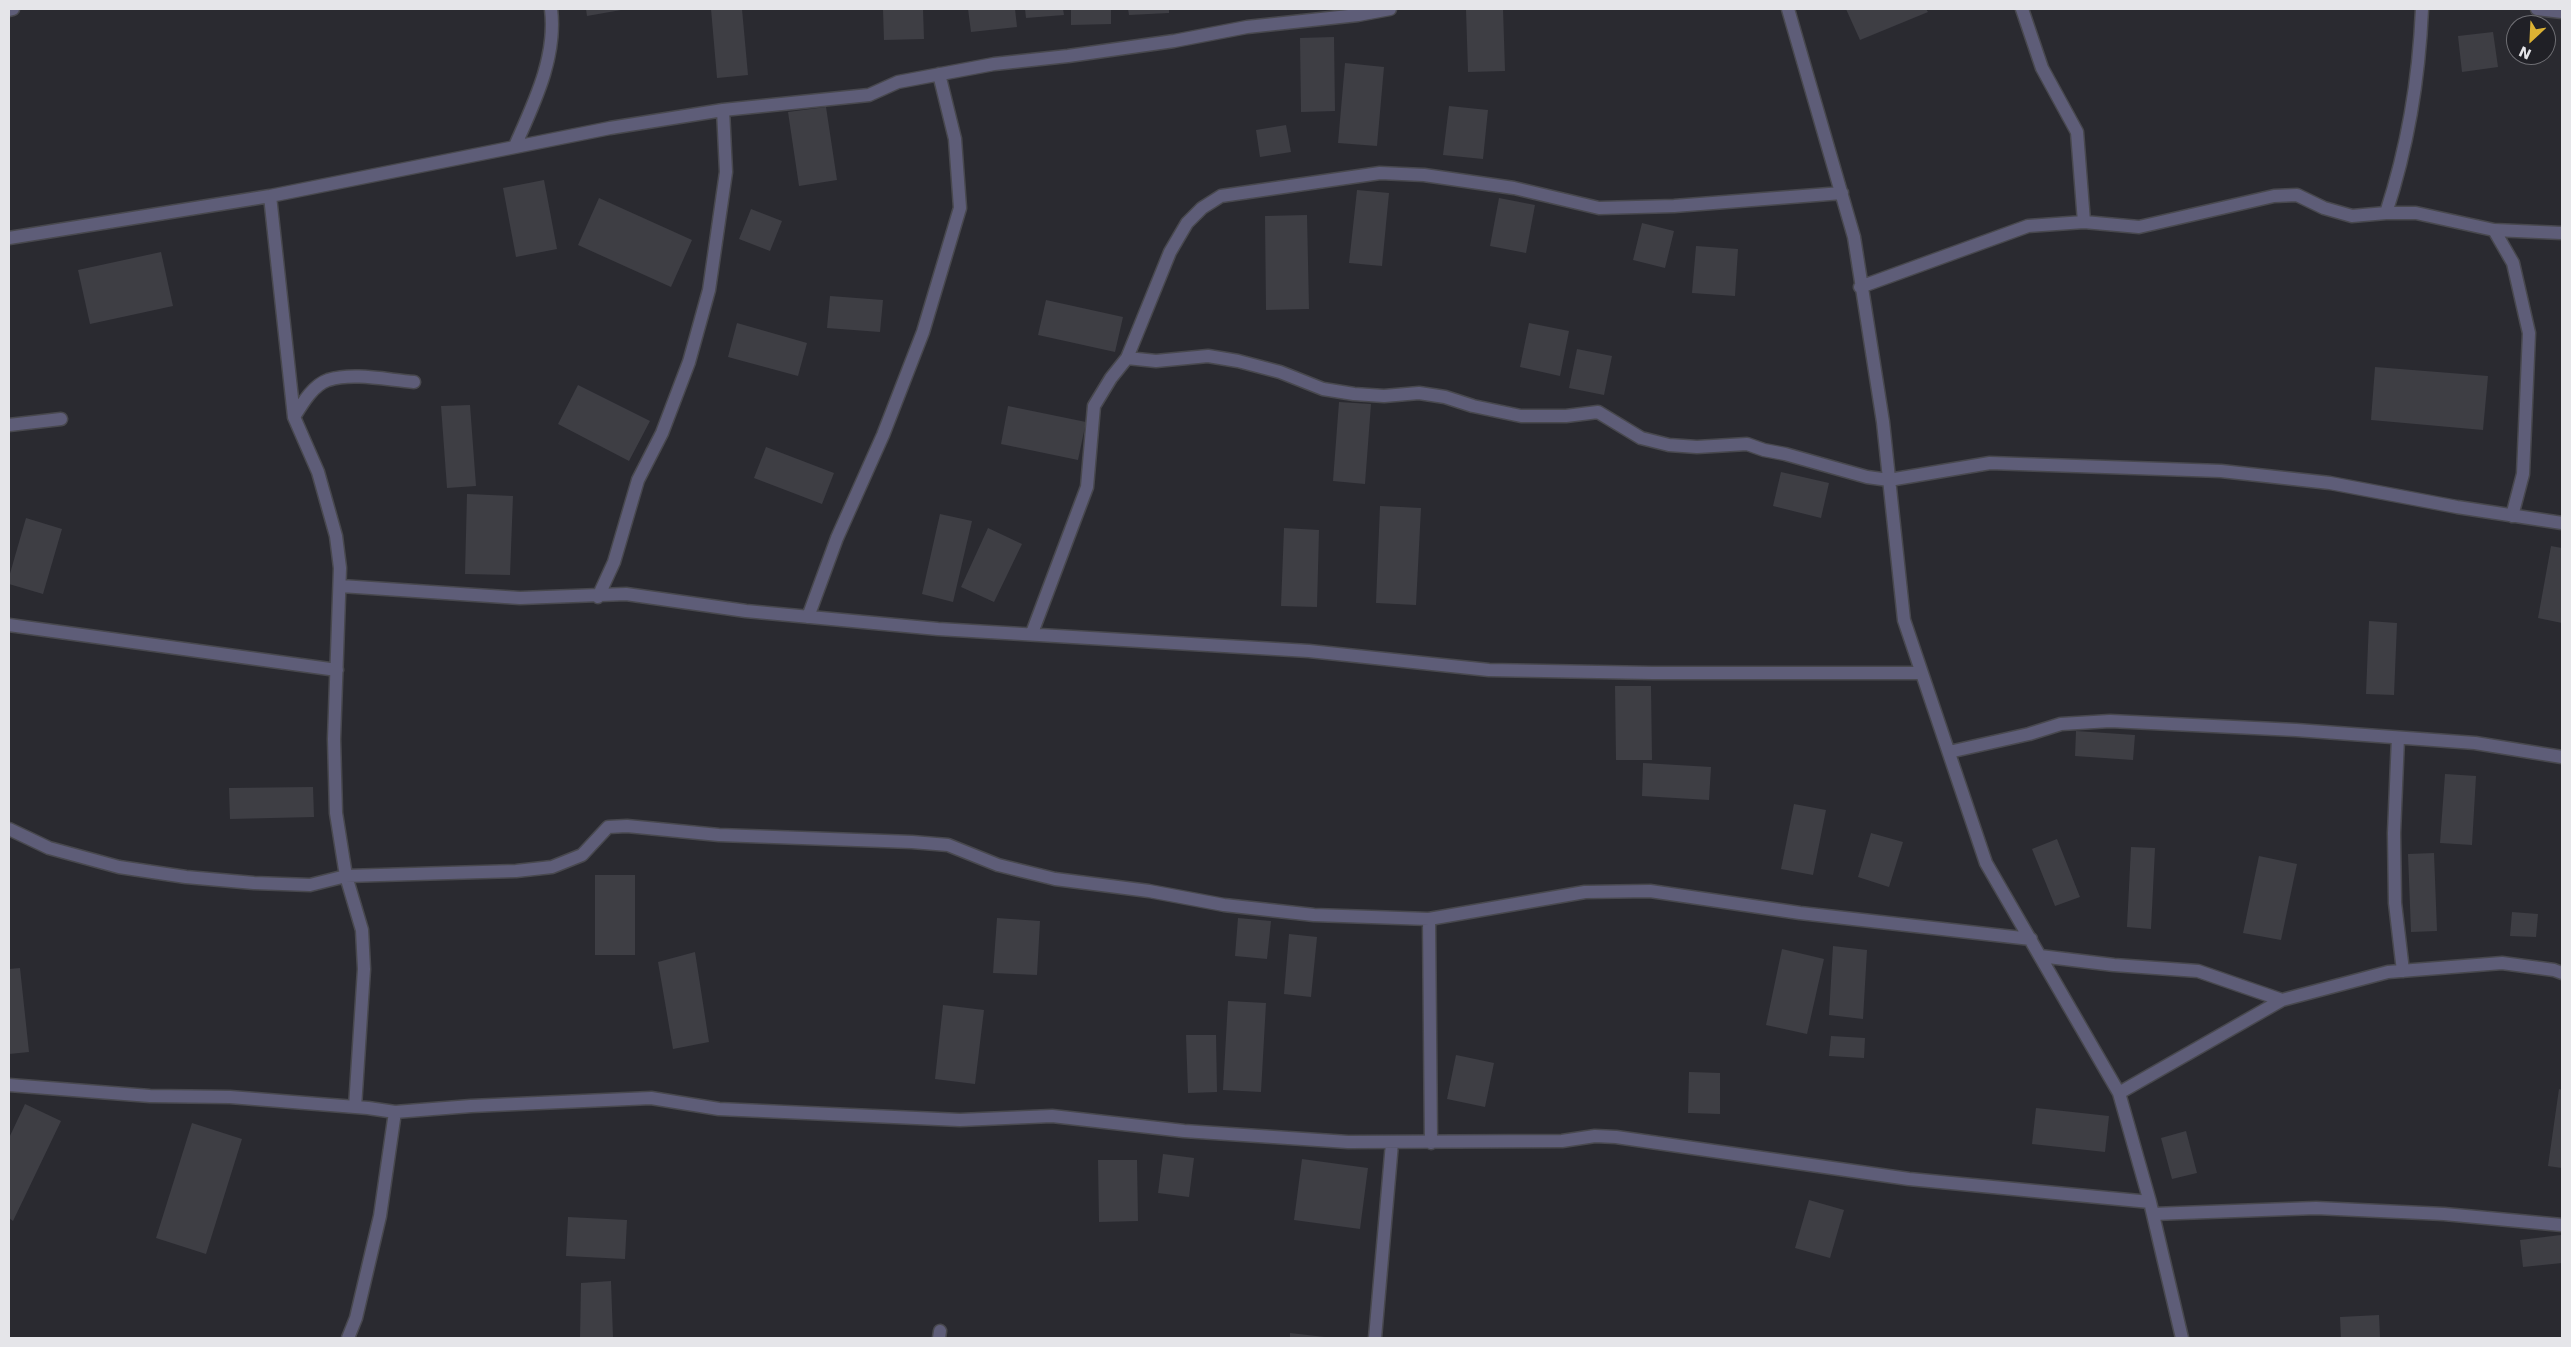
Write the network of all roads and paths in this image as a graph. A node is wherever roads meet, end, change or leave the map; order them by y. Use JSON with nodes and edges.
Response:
{"nodes":[{"id":1,"x":13,"y":9,"type":"edge"},
{"id":2,"x":551,"y":9,"type":"edge"},
{"id":3,"x":1390,"y":9,"type":"edge"},
{"id":4,"x":1788,"y":9,"type":"edge"},
{"id":5,"x":2022,"y":9,"type":"edge"},
{"id":6,"x":2422,"y":9,"type":"edge"},
{"id":7,"x":2537,"y":9,"type":"edge"},
{"id":8,"x":9,"y":10,"type":"edge"},
{"id":9,"x":2562,"y":12,"type":"edge"},
{"id":10,"x":939,"y":74,"type":"junction"},
{"id":11,"x":724,"y":110,"type":"junction"},
{"id":12,"x":515,"y":146,"type":"junction"},
{"id":13,"x":1842,"y":193,"type":"junction"},
{"id":14,"x":270,"y":196,"type":"junction"},
{"id":15,"x":2386,"y":212,"type":"junction"},
{"id":16,"x":2084,"y":222,"type":"junction"},
{"id":17,"x":2494,"y":230,"type":"junction"},
{"id":18,"x":2562,"y":233,"type":"edge"},
{"id":19,"x":9,"y":238,"type":"edge"},
{"id":20,"x":1860,"y":287,"type":"junction"},
{"id":21,"x":1127,"y":358,"type":"junction"},
{"id":22,"x":414,"y":382,"type":"dead end"},
{"id":23,"x":294,"y":417,"type":"junction"},
{"id":24,"x":61,"y":419,"type":"dead end"},
{"id":25,"x":9,"y":425,"type":"edge"},
{"id":26,"x":1889,"y":480,"type":"junction"},
{"id":27,"x":2512,"y":516,"type":"junction"},
{"id":28,"x":2562,"y":523,"type":"edge"},
{"id":29,"x":341,"y":586,"type":"junction"},
{"id":30,"x":598,"y":596,"type":"junction"},
{"id":31,"x":808,"y":617,"type":"junction"},
{"id":32,"x":9,"y":625,"type":"edge"},
{"id":33,"x":1032,"y":633,"type":"junction"},
{"id":34,"x":337,"y":670,"type":"junction"},
{"id":35,"x":1922,"y":673,"type":"junction"},
{"id":36,"x":2398,"y":738,"type":"junction"},
{"id":37,"x":1949,"y":752,"type":"junction"},
{"id":38,"x":2562,"y":758,"type":"edge"},
{"id":39,"x":9,"y":829,"type":"edge"},
{"id":40,"x":346,"y":876,"type":"junction"},
{"id":41,"x":1429,"y":919,"type":"junction"},
{"id":42,"x":2031,"y":939,"type":"junction"},
{"id":43,"x":2040,"y":956,"type":"junction"},
{"id":44,"x":2403,"y":971,"type":"junction"},
{"id":45,"x":2562,"y":973,"type":"edge"},
{"id":46,"x":2282,"y":1000,"type":"junction"},
{"id":47,"x":9,"y":1085,"type":"edge"},
{"id":48,"x":2119,"y":1093,"type":"junction"},
{"id":49,"x":355,"y":1107,"type":"junction"},
{"id":50,"x":395,"y":1112,"type":"junction"},
{"id":51,"x":1392,"y":1143,"type":"junction"},
{"id":52,"x":1431,"y":1143,"type":"junction"},
{"id":53,"x":2152,"y":1208,"type":"junction"},
{"id":54,"x":2562,"y":1225,"type":"edge"},
{"id":55,"x":348,"y":1338,"type":"edge"},
{"id":56,"x":1375,"y":1338,"type":"edge"},
{"id":57,"x":2182,"y":1338,"type":"edge"}],
"edges":[{"from":1,"to":8,"type":"street"},
{"from":2,"to":12,"type":"street"},
{"from":3,"to":10,"type":"street"},
{"from":4,"to":13,"type":"street"},
{"from":5,"to":16,"type":"street"},
{"from":6,"to":15,"type":"street"},
{"from":7,"to":9,"type":"street"},
{"from":10,"to":11,"type":"street"},
{"from":10,"to":31,"type":"street"},
{"from":11,"to":12,"type":"street"},
{"from":11,"to":30,"type":"street"},
{"from":12,"to":14,"type":"street"},
{"from":13,"to":20,"type":"street"},
{"from":13,"to":21,"type":"street"},
{"from":14,"to":19,"type":"street"},
{"from":14,"to":23,"type":"street"},
{"from":15,"to":16,"type":"street"},
{"from":15,"to":17,"type":"street"},
{"from":16,"to":20,"type":"street"},
{"from":17,"to":18,"type":"street"},
{"from":17,"to":27,"type":"street"},
{"from":20,"to":26,"type":"street"},
{"from":21,"to":26,"type":"street"},
{"from":21,"to":33,"type":"street"},
{"from":22,"to":23,"type":"street"},
{"from":23,"to":29,"type":"street"},
{"from":24,"to":25,"type":"street"},
{"from":26,"to":27,"type":"street"},
{"from":26,"to":35,"type":"street"},
{"from":27,"to":28,"type":"street"},
{"from":29,"to":30,"type":"street"},
{"from":29,"to":34,"type":"street"},
{"from":30,"to":31,"type":"street"},
{"from":31,"to":33,"type":"street"},
{"from":32,"to":34,"type":"street"},
{"from":33,"to":35,"type":"street"},
{"from":34,"to":40,"type":"street"},
{"from":35,"to":37,"type":"street"},
{"from":36,"to":37,"type":"street"},
{"from":36,"to":38,"type":"street"},
{"from":36,"to":44,"type":"street"},
{"from":37,"to":42,"type":"street"},
{"from":39,"to":40,"type":"street"},
{"from":40,"to":41,"type":"street"},
{"from":40,"to":49,"type":"street"},
{"from":41,"to":42,"type":"street"},
{"from":41,"to":52,"type":"street"},
{"from":42,"to":43,"type":"street"},
{"from":43,"to":46,"type":"street"},
{"from":43,"to":48,"type":"street"},
{"from":44,"to":45,"type":"street"},
{"from":44,"to":46,"type":"street"},
{"from":46,"to":48,"type":"street"},
{"from":47,"to":49,"type":"street"},
{"from":48,"to":53,"type":"street"},
{"from":49,"to":50,"type":"street"},
{"from":50,"to":51,"type":"street"},
{"from":50,"to":55,"type":"street"},
{"from":51,"to":52,"type":"street"},
{"from":51,"to":56,"type":"street"},
{"from":52,"to":53,"type":"street"},
{"from":53,"to":54,"type":"street"},
{"from":53,"to":57,"type":"street"}]}
